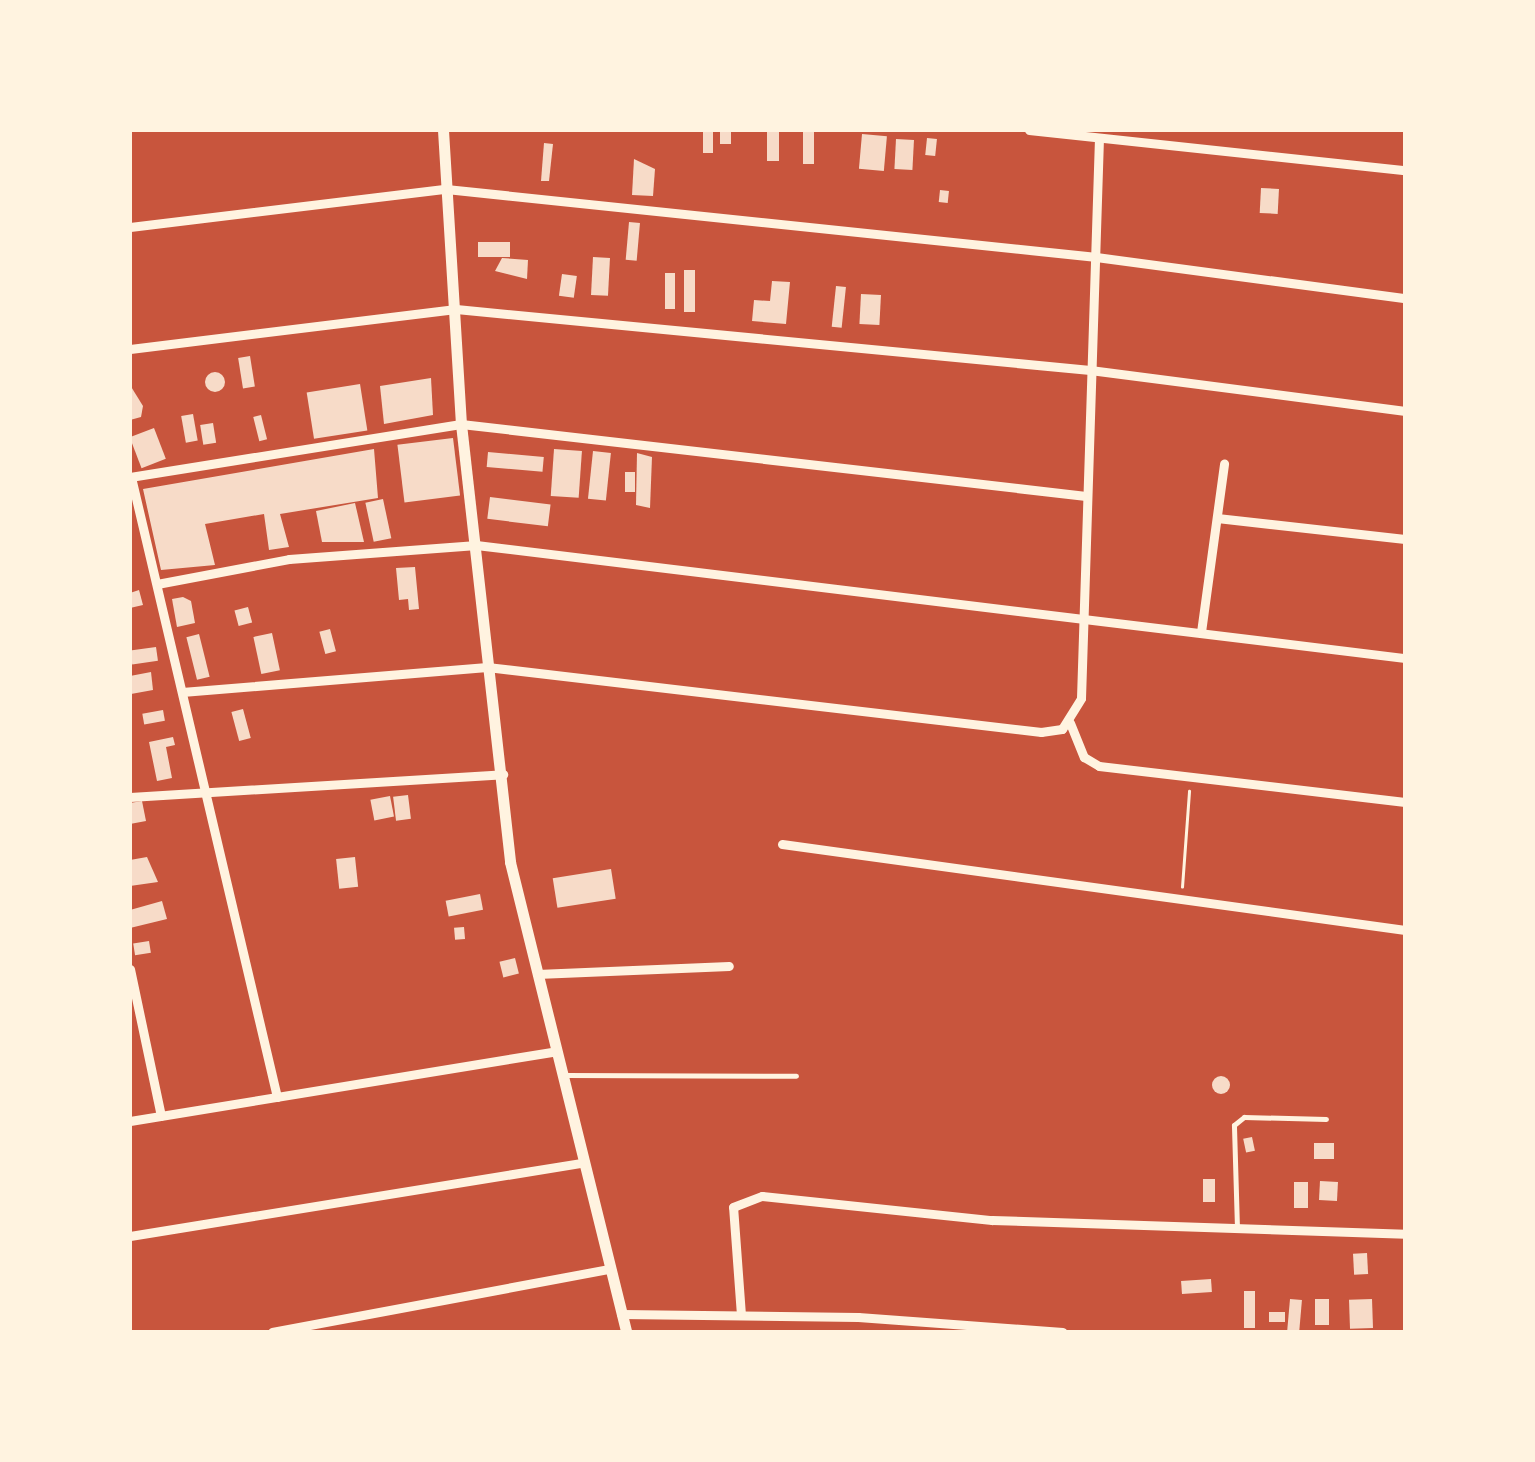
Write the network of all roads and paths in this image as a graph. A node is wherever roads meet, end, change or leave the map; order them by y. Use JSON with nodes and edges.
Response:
{"nodes":[{"id":1,"x":443,"y":130,"type":"edge"},
{"id":2,"x":1029,"y":130,"type":"edge"},
{"id":3,"x":1099,"y":139,"type":"junction"},
{"id":4,"x":1405,"y":170,"type":"edge"},
{"id":5,"x":446,"y":188,"type":"junction"},
{"id":6,"x":130,"y":227,"type":"edge"},
{"id":7,"x":1096,"y":257,"type":"junction"},
{"id":8,"x":1405,"y":298,"type":"edge"},
{"id":9,"x":456,"y":309,"type":"junction"},
{"id":10,"x":130,"y":348,"type":"edge"},
{"id":11,"x":1090,"y":370,"type":"junction"},
{"id":12,"x":1405,"y":411,"type":"edge"},
{"id":13,"x":462,"y":424,"type":"junction"},
{"id":14,"x":1224,"y":464,"type":"dead end"},
{"id":15,"x":130,"y":477,"type":"edge"},
{"id":16,"x":1086,"y":496,"type":"junction"},
{"id":17,"x":1217,"y":518,"type":"junction"},
{"id":18,"x":1405,"y":539,"type":"edge"},
{"id":19,"x":476,"y":545,"type":"junction"},
{"id":20,"x":157,"y":584,"type":"junction"},
{"id":21,"x":1083,"y":617,"type":"junction"},
{"id":22,"x":1201,"y":632,"type":"junction"},
{"id":23,"x":1405,"y":658,"type":"edge"},
{"id":24,"x":488,"y":667,"type":"junction"},
{"id":25,"x":182,"y":692,"type":"junction"},
{"id":26,"x":1070,"y":723,"type":"junction"},
{"id":27,"x":504,"y":774,"type":"junction"},
{"id":28,"x":1191,"y":776,"type":"junction"},
{"id":29,"x":209,"y":792,"type":"junction"},
{"id":30,"x":130,"y":798,"type":"edge"},
{"id":31,"x":1405,"y":802,"type":"edge"},
{"id":32,"x":782,"y":844,"type":"dead end"},
{"id":33,"x":1179,"y":902,"type":"junction"},
{"id":34,"x":1405,"y":930,"type":"edge"},
{"id":35,"x":729,"y":966,"type":"dead end"},
{"id":36,"x":130,"y":969,"type":"edge"},
{"id":37,"x":537,"y":974,"type":"junction"},
{"id":38,"x":556,"y":1051,"type":"junction"},
{"id":39,"x":562,"y":1075,"type":"junction"},
{"id":40,"x":796,"y":1076,"type":"dead end"},
{"id":41,"x":278,"y":1097,"type":"junction"},
{"id":42,"x":161,"y":1116,"type":"junction"},
{"id":43,"x":1326,"y":1119,"type":"dead end"},
{"id":44,"x":130,"y":1122,"type":"edge"},
{"id":45,"x":583,"y":1164,"type":"junction"},
{"id":46,"x":1238,"y":1231,"type":"junction"},
{"id":47,"x":1405,"y":1234,"type":"edge"},
{"id":48,"x":130,"y":1236,"type":"edge"},
{"id":49,"x":609,"y":1269,"type":"junction"},
{"id":50,"x":621,"y":1314,"type":"junction"},
{"id":51,"x":741,"y":1315,"type":"junction"},
{"id":52,"x":299,"y":1330,"type":"edge"},
{"id":53,"x":272,"y":1332,"type":"edge"},
{"id":54,"x":626,"y":1332,"type":"edge"},
{"id":55,"x":1062,"y":1332,"type":"edge"}],
"edges":[{"from":1,"to":5,"type":"street"},
{"from":2,"to":3,"type":"street"},
{"from":3,"to":4,"type":"street"},
{"from":3,"to":7,"type":"street"},
{"from":5,"to":6,"type":"street"},
{"from":5,"to":7,"type":"street"},
{"from":5,"to":9,"type":"street"},
{"from":7,"to":8,"type":"street"},
{"from":7,"to":11,"type":"street"},
{"from":9,"to":10,"type":"street"},
{"from":9,"to":11,"type":"street"},
{"from":9,"to":13,"type":"street"},
{"from":11,"to":12,"type":"street"},
{"from":11,"to":16,"type":"street"},
{"from":13,"to":15,"type":"street"},
{"from":13,"to":16,"type":"street"},
{"from":13,"to":19,"type":"street"},
{"from":14,"to":17,"type":"street"},
{"from":15,"to":20,"type":"street"},
{"from":16,"to":21,"type":"street"},
{"from":17,"to":18,"type":"street"},
{"from":17,"to":22,"type":"street"},
{"from":19,"to":20,"type":"street"},
{"from":19,"to":21,"type":"street"},
{"from":19,"to":24,"type":"street"},
{"from":20,"to":25,"type":"street"},
{"from":21,"to":22,"type":"street"},
{"from":21,"to":26,"type":"street"},
{"from":22,"to":23,"type":"street"},
{"from":24,"to":25,"type":"street"},
{"from":24,"to":26,"type":"street"},
{"from":24,"to":27,"type":"street"},
{"from":25,"to":29,"type":"street"},
{"from":26,"to":28,"type":"street"},
{"from":27,"to":29,"type":"street"},
{"from":27,"to":37,"type":"street"},
{"from":28,"to":31,"type":"street"},
{"from":28,"to":33,"type":"path"},
{"from":29,"to":30,"type":"street"},
{"from":29,"to":41,"type":"street"},
{"from":32,"to":33,"type":"street"},
{"from":33,"to":34,"type":"street"},
{"from":35,"to":37,"type":"street"},
{"from":36,"to":42,"type":"street"},
{"from":37,"to":38,"type":"street"},
{"from":38,"to":39,"type":"street"},
{"from":38,"to":41,"type":"street"},
{"from":39,"to":40,"type":"lane"},
{"from":39,"to":45,"type":"street"},
{"from":41,"to":42,"type":"street"},
{"from":42,"to":44,"type":"street"},
{"from":43,"to":46,"type":"lane"},
{"from":45,"to":48,"type":"street"},
{"from":45,"to":49,"type":"street"},
{"from":46,"to":47,"type":"street"},
{"from":46,"to":51,"type":"street"},
{"from":49,"to":50,"type":"street"},
{"from":49,"to":52,"type":"street"},
{"from":50,"to":51,"type":"street"},
{"from":50,"to":54,"type":"street"},
{"from":51,"to":55,"type":"street"},
{"from":52,"to":53,"type":"street"}]}
